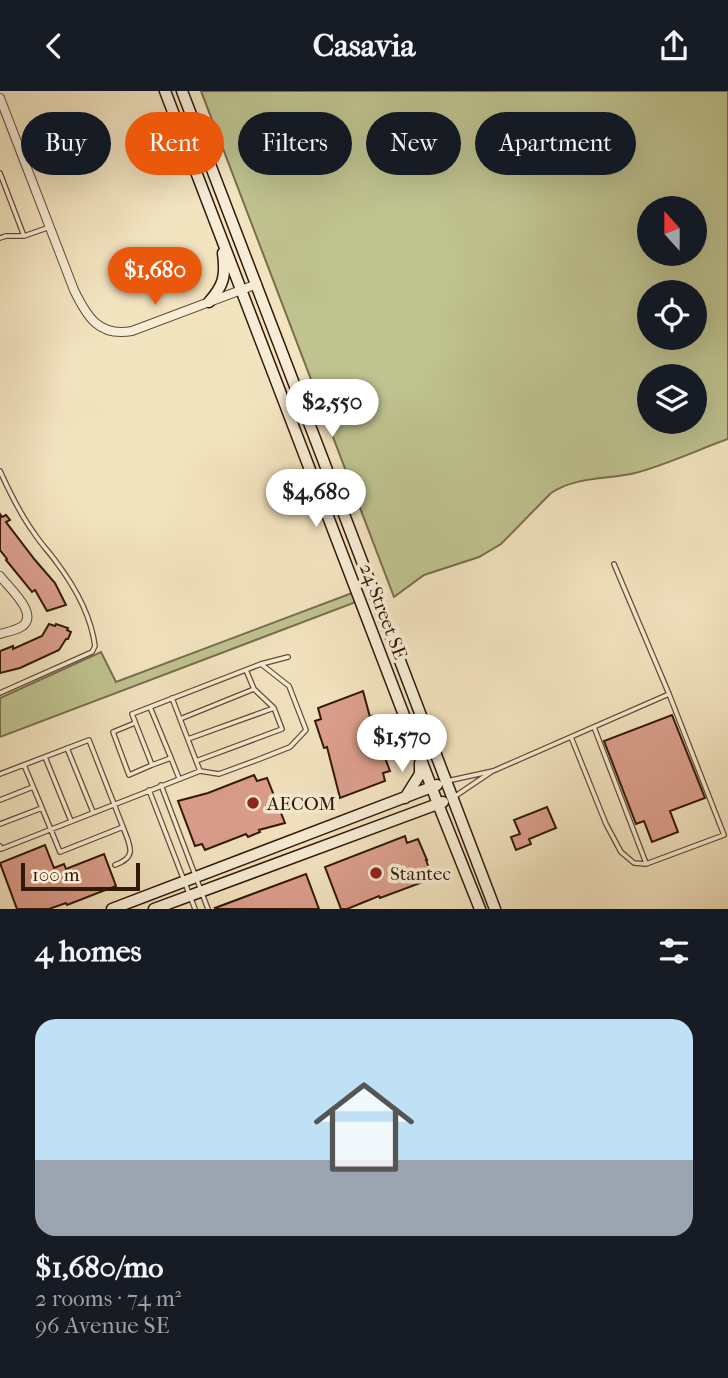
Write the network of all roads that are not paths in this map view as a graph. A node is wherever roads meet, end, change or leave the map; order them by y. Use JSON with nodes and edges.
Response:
{"nodes":[{"id":1,"x":165,"y":91,"type":"edge"},
{"id":2,"x":182,"y":91,"type":"edge"},
{"id":3,"x":0,"y":98,"type":"edge"},
{"id":4,"x":0,"y":173,"type":"edge"},
{"id":5,"x":49,"y":227,"type":"junction"},
{"id":6,"x":24,"y":236,"type":"junction"},
{"id":7,"x":221,"y":237,"type":"junction"},
{"id":8,"x":0,"y":238,"type":"edge"},
{"id":9,"x":257,"y":284,"type":"junction"},
{"id":10,"x":241,"y":289,"type":"junction"},
{"id":11,"x":209,"y":302,"type":"junction"},
{"id":12,"x":0,"y":471,"type":"edge"},
{"id":13,"x":614,"y":564,"type":"dead end"},
{"id":14,"x":0,"y":578,"type":"edge"},
{"id":15,"x":0,"y":634,"type":"edge"},
{"id":16,"x":288,"y":657,"type":"dead end"},
{"id":17,"x":261,"y":664,"type":"junction"},
{"id":18,"x":246,"y":670,"type":"junction"},
{"id":19,"x":254,"y":689,"type":"junction"},
{"id":20,"x":0,"y":693,"type":"edge"},
{"id":21,"x":669,"y":694,"type":"junction"},
{"id":22,"x":172,"y":698,"type":"junction"},
{"id":23,"x":150,"y":707,"type":"junction"},
{"id":24,"x":274,"y":708,"type":"junction"},
{"id":25,"x":180,"y":719,"type":"junction"},
{"id":26,"x":135,"y":723,"type":"junction"},
{"id":27,"x":594,"y":727,"type":"junction"},
{"id":28,"x":571,"y":737,"type":"junction"},
{"id":29,"x":188,"y":739,"type":"junction"},
{"id":30,"x":67,"y":748,"type":"junction"},
{"id":31,"x":45,"y":757,"type":"junction"},
{"id":32,"x":421,"y":757,"type":"junction"},
{"id":33,"x":171,"y":758,"type":"junction"},
{"id":34,"x":196,"y":761,"type":"junction"},
{"id":35,"x":24,"y":765,"type":"junction"},
{"id":36,"x":152,"y":765,"type":"junction"},
{"id":37,"x":200,"y":771,"type":"junction"},
{"id":38,"x":493,"y":771,"type":"junction"},
{"id":39,"x":0,"y":775,"type":"edge"},
{"id":40,"x":179,"y":778,"type":"junction"},
{"id":41,"x":445,"y":782,"type":"junction"},
{"id":42,"x":161,"y":785,"type":"junction"},
{"id":43,"x":33,"y":787,"type":"junction"},
{"id":44,"x":432,"y":787,"type":"junction"},
{"id":45,"x":149,"y":790,"type":"junction"},
{"id":46,"x":405,"y":798,"type":"junction"},
{"id":47,"x":452,"y":799,"type":"junction"},
{"id":48,"x":0,"y":800,"type":"edge"},
{"id":49,"x":114,"y":804,"type":"junction"},
{"id":50,"x":438,"y":804,"type":"junction"},
{"id":51,"x":41,"y":808,"type":"junction"},
{"id":52,"x":93,"y":812,"type":"junction"},
{"id":53,"x":71,"y":821,"type":"junction"},
{"id":54,"x":0,"y":824,"type":"edge"},
{"id":55,"x":123,"y":827,"type":"junction"},
{"id":56,"x":50,"y":829,"type":"junction"},
{"id":57,"x":0,"y":846,"type":"edge"},
{"id":58,"x":646,"y":864,"type":"junction"},
{"id":59,"x":115,"y":865,"type":"dead end"},
{"id":60,"x":197,"y":876,"type":"junction"},
{"id":61,"x":185,"y":880,"type":"junction"},
{"id":62,"x":201,"y":891,"type":"junction"},
{"id":63,"x":190,"y":895,"type":"junction"},
{"id":64,"x":112,"y":909,"type":"edge"},
{"id":65,"x":154,"y":909,"type":"edge"},
{"id":66,"x":195,"y":909,"type":"edge"},
{"id":67,"x":208,"y":909,"type":"edge"},
{"id":68,"x":480,"y":909,"type":"edge"},
{"id":69,"x":495,"y":909,"type":"edge"}],
"edges":[{"from":1,"to":7,"type":"main road","name":"24 Street SE"},
{"from":2,"to":9,"type":"main road","name":"24 Street SE"},
{"from":3,"to":5,"type":"street"},
{"from":4,"to":6,"type":"lane"},
{"from":5,"to":6,"type":"lane"},
{"from":5,"to":11,"type":"street"},
{"from":6,"to":8,"type":"lane"},
{"from":7,"to":10,"type":"main road","name":"24 Street SE"},
{"from":7,"to":11,"type":"main road"},
{"from":9,"to":10,"type":"street"},
{"from":9,"to":41,"type":"main road","name":"24 Street SE"},
{"from":10,"to":11,"type":"street"},
{"from":10,"to":32,"type":"main road","name":"24 Street SE"},
{"from":12,"to":20,"type":"lane"},
{"from":13,"to":21,"type":"lane"},
{"from":14,"to":15,"type":"street"},
{"from":16,"to":17,"type":"lane"},
{"from":17,"to":18,"type":"lane"},
{"from":17,"to":37,"type":"lane"},
{"from":18,"to":19,"type":"lane"},
{"from":18,"to":22,"type":"lane"},
{"from":19,"to":24,"type":"lane"},
{"from":19,"to":25,"type":"lane"},
{"from":21,"to":27,"type":"lane"},
{"from":21,"to":58,"type":"lane"},
{"from":22,"to":23,"type":"lane"},
{"from":22,"to":25,"type":"lane"},
{"from":23,"to":26,"type":"lane"},
{"from":23,"to":33,"type":"lane"},
{"from":24,"to":29,"type":"lane"},
{"from":24,"to":34,"type":"lane"},
{"from":25,"to":29,"type":"lane"},
{"from":26,"to":36,"type":"lane"},
{"from":26,"to":36,"type":"lane"},
{"from":27,"to":28,"type":"lane"},
{"from":27,"to":58,"type":"lane"},
{"from":28,"to":38,"type":"lane"},
{"from":28,"to":58,"type":"lane"},
{"from":29,"to":34,"type":"lane"},
{"from":30,"to":31,"type":"lane"},
{"from":30,"to":49,"type":"lane"},
{"from":30,"to":52,"type":"lane"},
{"from":31,"to":35,"type":"lane"},
{"from":31,"to":53,"type":"lane"},
{"from":32,"to":44,"type":"main road","name":"24 Street SE"},
{"from":32,"to":46,"type":"main road"},
{"from":33,"to":36,"type":"lane"},
{"from":33,"to":40,"type":"lane"},
{"from":34,"to":37,"type":"lane"},
{"from":35,"to":39,"type":"lane"},
{"from":35,"to":43,"type":"lane"},
{"from":37,"to":40,"type":"lane"},
{"from":38,"to":41,"type":"lane"},
{"from":38,"to":47,"type":"lane"},
{"from":40,"to":42,"type":"lane"},
{"from":41,"to":44,"type":"main road"},
{"from":41,"to":47,"type":"main road","name":"24 Street SE"},
{"from":42,"to":45,"type":"lane"},
{"from":42,"to":60,"type":"lane"},
{"from":43,"to":48,"type":"lane"},
{"from":43,"to":51,"type":"lane"},
{"from":44,"to":46,"type":"main road"},
{"from":44,"to":50,"type":"main road","name":"24 Street SE"},
{"from":45,"to":49,"type":"lane"},
{"from":45,"to":61,"type":"lane"},
{"from":46,"to":60,"type":"main road"},
{"from":47,"to":50,"type":"main road"},
{"from":47,"to":69,"type":"main road","name":"24 Street SE"},
{"from":49,"to":52,"type":"lane"},
{"from":49,"to":55,"type":"lane"},
{"from":50,"to":62,"type":"main road"},
{"from":50,"to":68,"type":"main road","name":"24 Street SE"},
{"from":51,"to":54,"type":"lane"},
{"from":51,"to":56,"type":"lane"},
{"from":52,"to":53,"type":"lane"},
{"from":53,"to":56,"type":"lane"},
{"from":55,"to":56,"type":"lane"},
{"from":55,"to":59,"type":"lane"},
{"from":56,"to":57,"type":"lane"},
{"from":60,"to":61,"type":"main road"},
{"from":60,"to":62,"type":"lane"},
{"from":61,"to":63,"type":"lane"},
{"from":61,"to":64,"type":"main road"},
{"from":62,"to":63,"type":"main road"},
{"from":62,"to":67,"type":"lane"},
{"from":63,"to":65,"type":"main road"},
{"from":63,"to":66,"type":"lane"}]}
